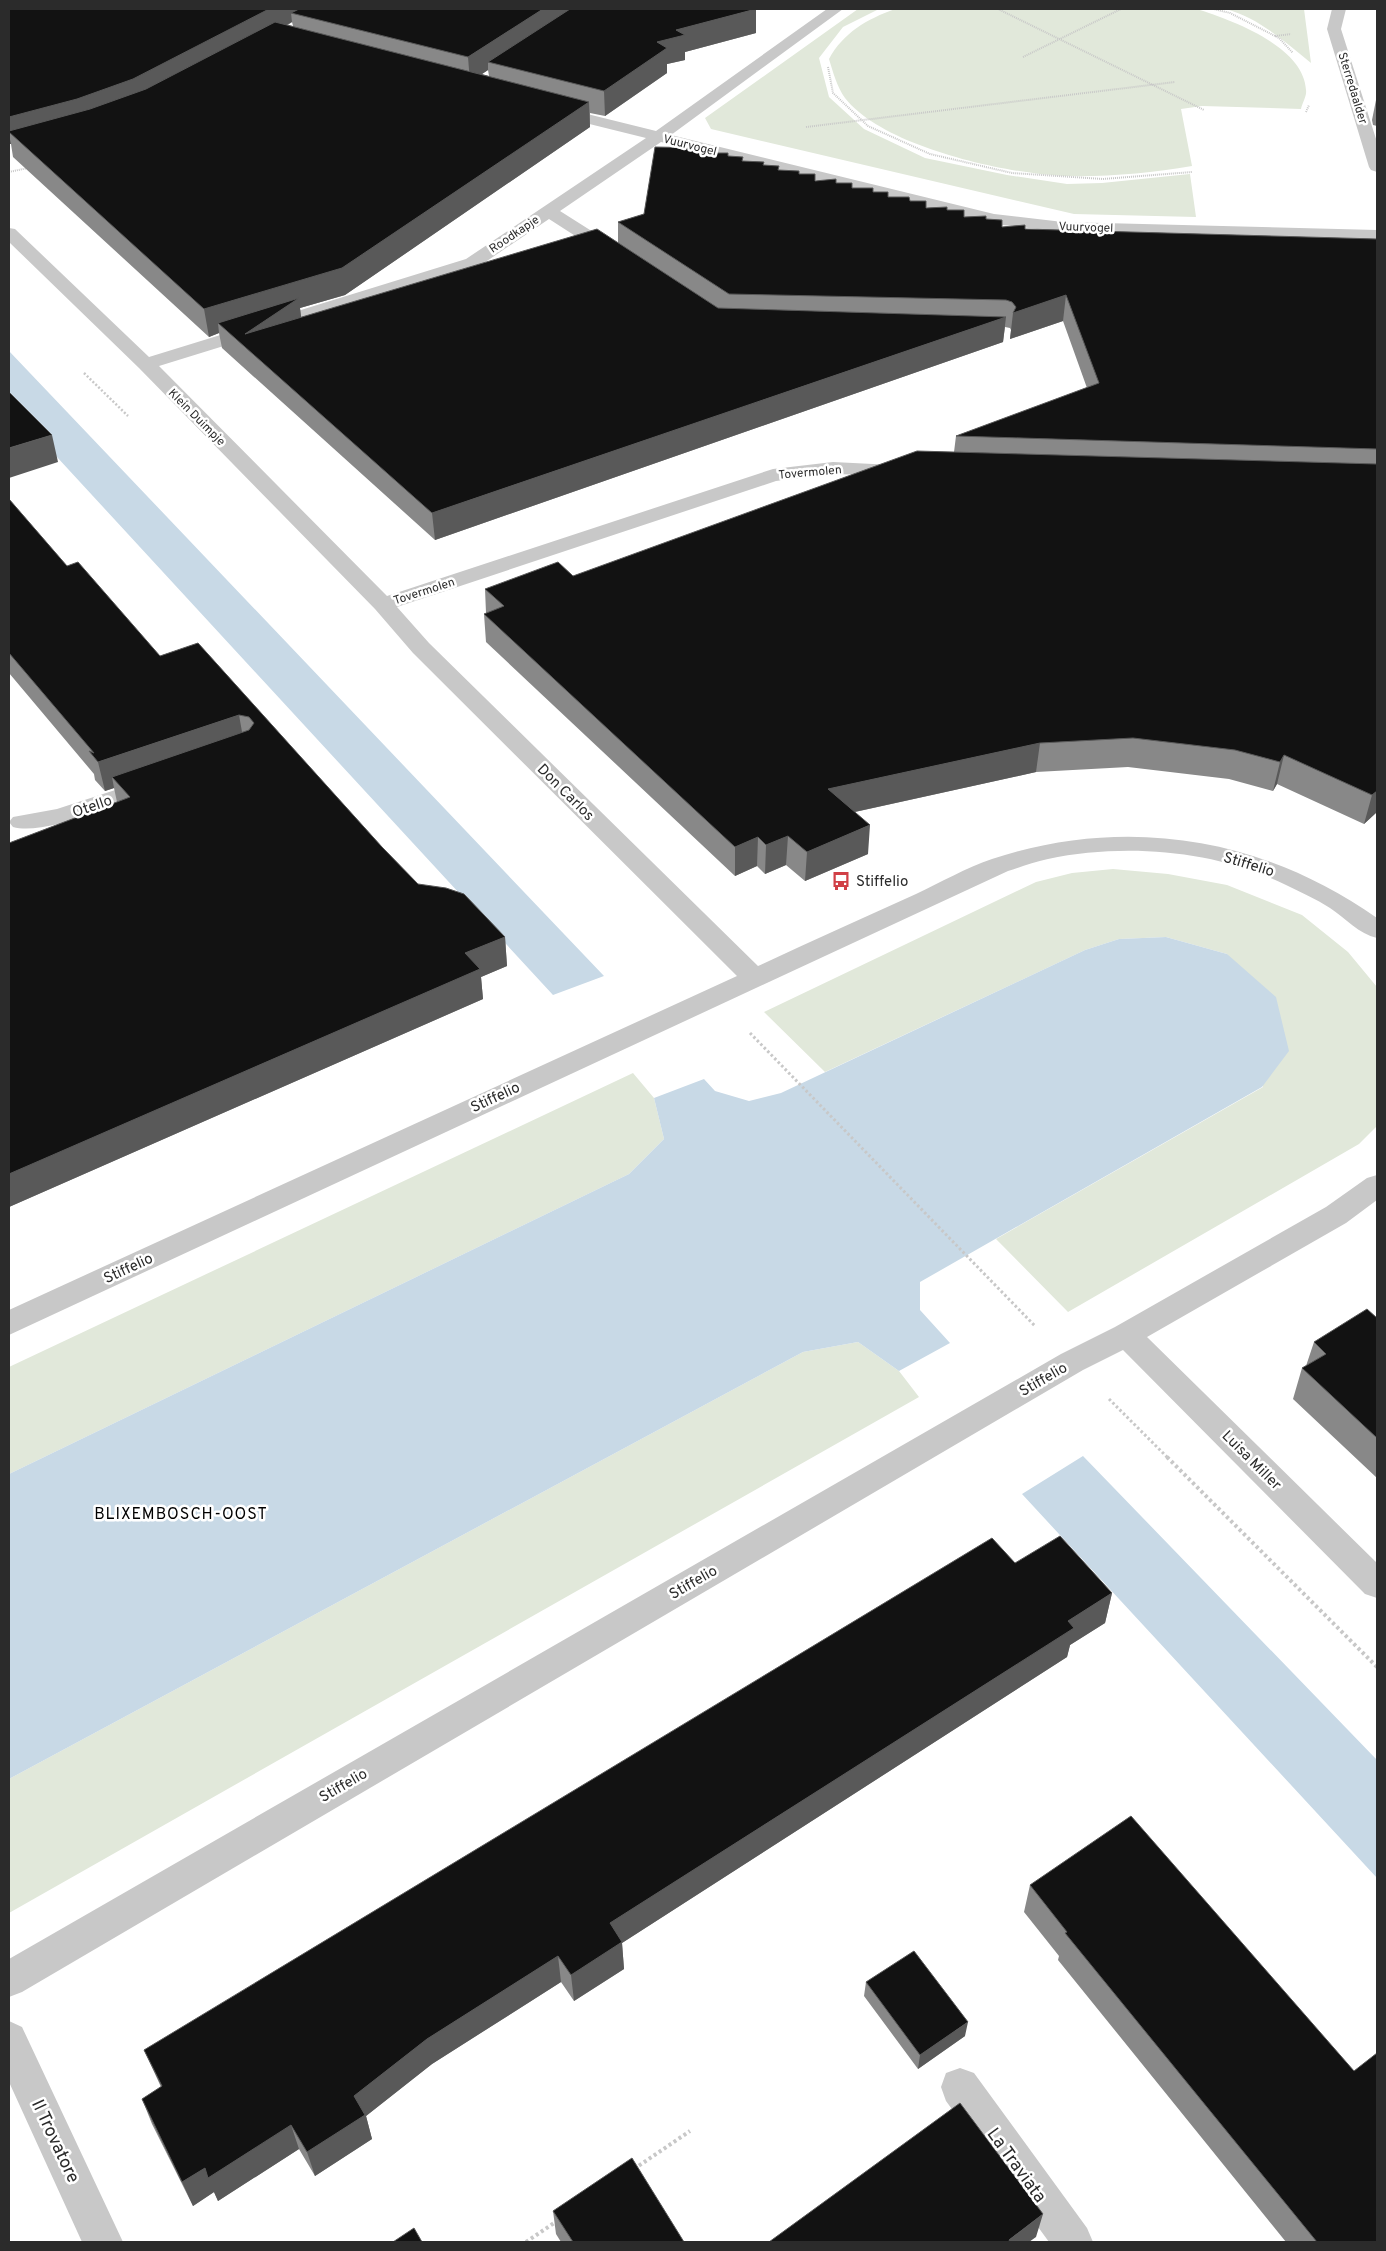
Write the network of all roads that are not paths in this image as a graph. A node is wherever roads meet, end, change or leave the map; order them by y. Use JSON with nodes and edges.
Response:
{"nodes":[{"id":1,"x":836,"y":9,"type":"edge"},
{"id":2,"x":1338,"y":9,"type":"edge"},
{"id":3,"x":536,"y":106,"type":"edge"},
{"id":4,"x":658,"y":137,"type":"junction"},
{"id":5,"x":1377,"y":167,"type":"edge"},
{"id":6,"x":549,"y":211,"type":"junction"},
{"id":7,"x":9,"y":233,"type":"edge"},
{"id":8,"x":1377,"y":235,"type":"edge"},
{"id":9,"x":624,"y":260,"type":"edge"},
{"id":10,"x":146,"y":364,"type":"junction"},
{"id":11,"x":922,"y":470,"type":"edge"},
{"id":12,"x":383,"y":604,"type":"junction"},
{"id":13,"x":172,"y":778,"type":"edge"},
{"id":14,"x":13,"y":817,"type":"edge"},
{"id":15,"x":1373,"y":921,"type":"edge"},
{"id":16,"x":753,"y":978,"type":"junction"},
{"id":17,"x":1377,"y":1185,"type":"edge"},
{"id":18,"x":9,"y":1323,"type":"edge"},
{"id":19,"x":1126,"y":1335,"type":"junction"},
{"id":20,"x":1377,"y":1584,"type":"edge"},
{"id":21,"x":9,"y":1979,"type":"edge"},
{"id":22,"x":9,"y":2040,"type":"edge"},
{"id":23,"x":960,"y":2087,"type":"dead end"},
{"id":24,"x":103,"y":2242,"type":"edge"},
{"id":25,"x":1073,"y":2242,"type":"edge"}],
"edges":[{"from":1,"to":4,"type":"street","name":"Roodkapje"},
{"from":2,"to":5,"type":"street","name":"Sterredaalder"},
{"from":3,"to":4,"type":"street","name":"Vuurvogel"},
{"from":4,"to":6,"type":"street","name":"Roodkapje"},
{"from":4,"to":8,"type":"street","name":"Vuurvogel"},
{"from":6,"to":9,"type":"street"},
{"from":6,"to":10,"type":"street","name":"Roodkapje"},
{"from":7,"to":10,"type":"street","name":"Klein Duimpje"},
{"from":10,"to":12,"type":"street","name":"Klein Duimpje"},
{"from":11,"to":12,"type":"street","name":"Tovermolen"},
{"from":12,"to":16,"type":"street","name":"Don Carlos"},
{"from":13,"to":14,"type":"street","name":"Otello"},
{"from":15,"to":16,"type":"street","name":"Stiffelio"},
{"from":16,"to":18,"type":"street","name":"Stiffelio"},
{"from":17,"to":19,"type":"street","name":"Stiffelio"},
{"from":19,"to":20,"type":"street","name":"Luisa Miller"},
{"from":19,"to":21,"type":"street","name":"Stiffelio"},
{"from":22,"to":24,"type":"street","name":"Il Trovatore"},
{"from":23,"to":25,"type":"street","name":"La Traviata"}]}
